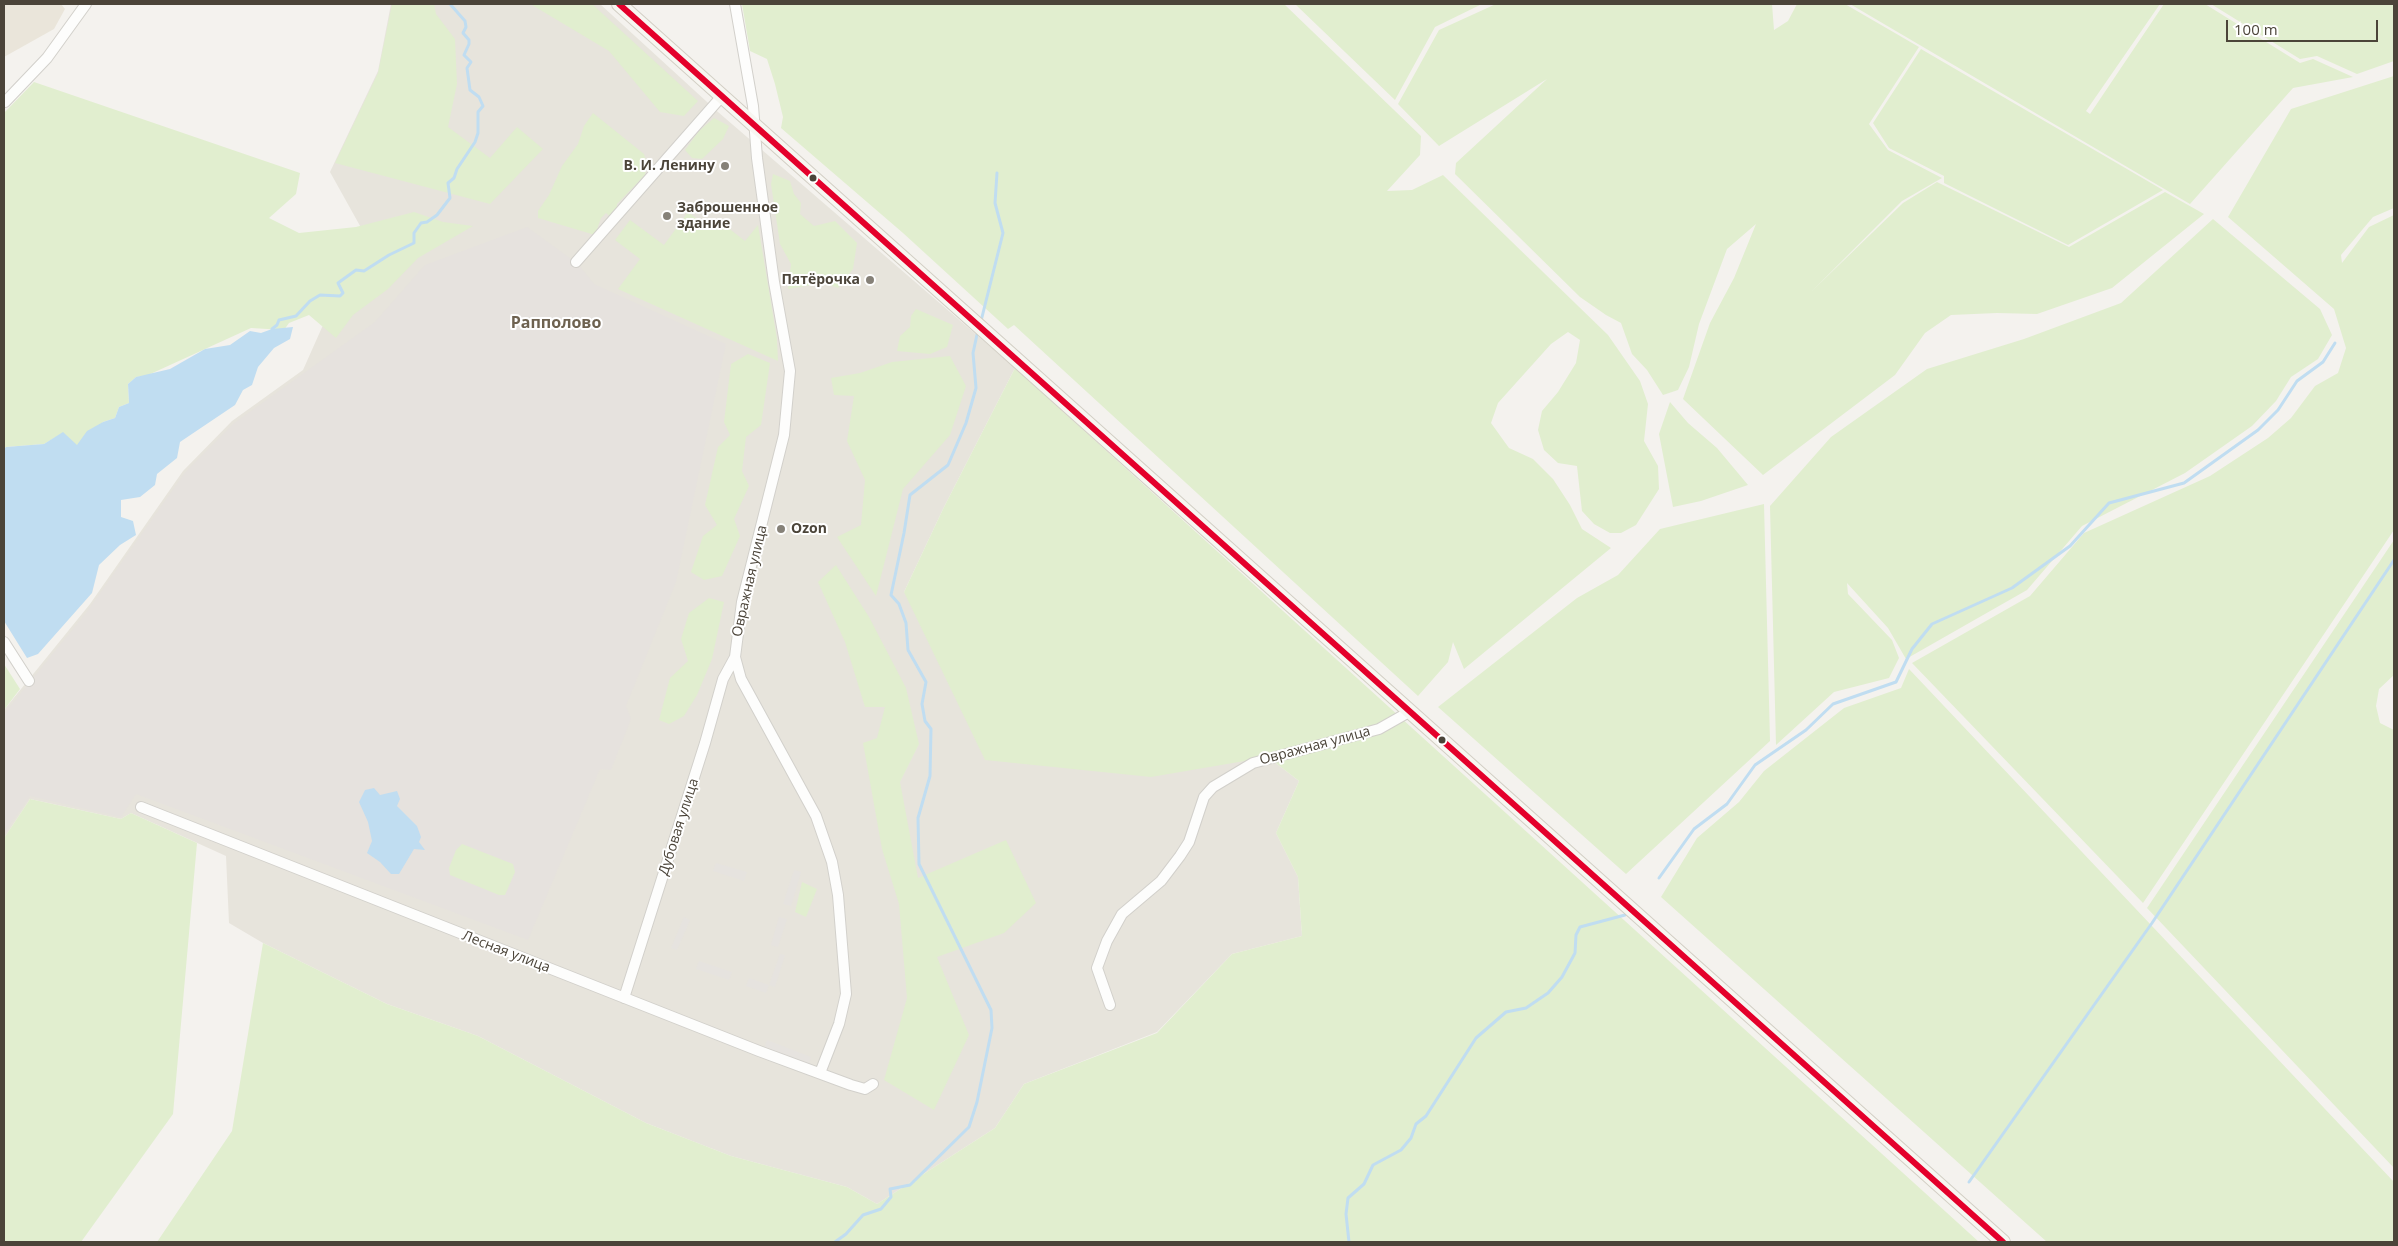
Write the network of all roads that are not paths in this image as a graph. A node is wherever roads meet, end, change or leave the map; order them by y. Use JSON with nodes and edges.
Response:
{"nodes":[{"id":1,"x":86,"y":4,"type":"edge"},
{"id":2,"x":619,"y":4,"type":"edge"},
{"id":3,"x":735,"y":4,"type":"edge"},
{"id":4,"x":722,"y":96,"type":"junction"},
{"id":5,"x":4,"y":102,"type":"edge"},
{"id":6,"x":755,"y":127,"type":"junction"},
{"id":7,"x":576,"y":262,"type":"dead end"},
{"id":8,"x":4,"y":642,"type":"edge"},
{"id":9,"x":735,"y":658,"type":"junction"},
{"id":10,"x":29,"y":681,"type":"dead end"},
{"id":11,"x":1409,"y":712,"type":"junction"},
{"id":12,"x":140,"y":807,"type":"dead end"},
{"id":13,"x":624,"y":998,"type":"junction"},
{"id":14,"x":1110,"y":1005,"type":"dead end"},
{"id":15,"x":820,"y":1073,"type":"junction"},
{"id":16,"x":873,"y":1084,"type":"dead end"},
{"id":17,"x":2003,"y":1242,"type":"edge"}],
"edges":[{"from":1,"to":5,"type":"street"},
{"from":2,"to":4,"type":"main road"},
{"from":3,"to":6,"type":"street","name":"Овражная улица"},
{"from":4,"to":6,"type":"main road"},
{"from":4,"to":7,"type":"street"},
{"from":6,"to":9,"type":"street","name":"Овражная улица"},
{"from":6,"to":11,"type":"main road"},
{"from":8,"to":10,"type":"street"},
{"from":9,"to":13,"type":"street","name":"Дубовая улица"},
{"from":9,"to":15,"type":"street","name":"Овражная улица"},
{"from":11,"to":14,"type":"street","name":"Овражная улица"},
{"from":11,"to":17,"type":"main road"},
{"from":12,"to":13,"type":"street","name":"Лесная улица"},
{"from":13,"to":15,"type":"street","name":"Лесная улица"},
{"from":15,"to":16,"type":"street","name":"Лесная улица"}]}
